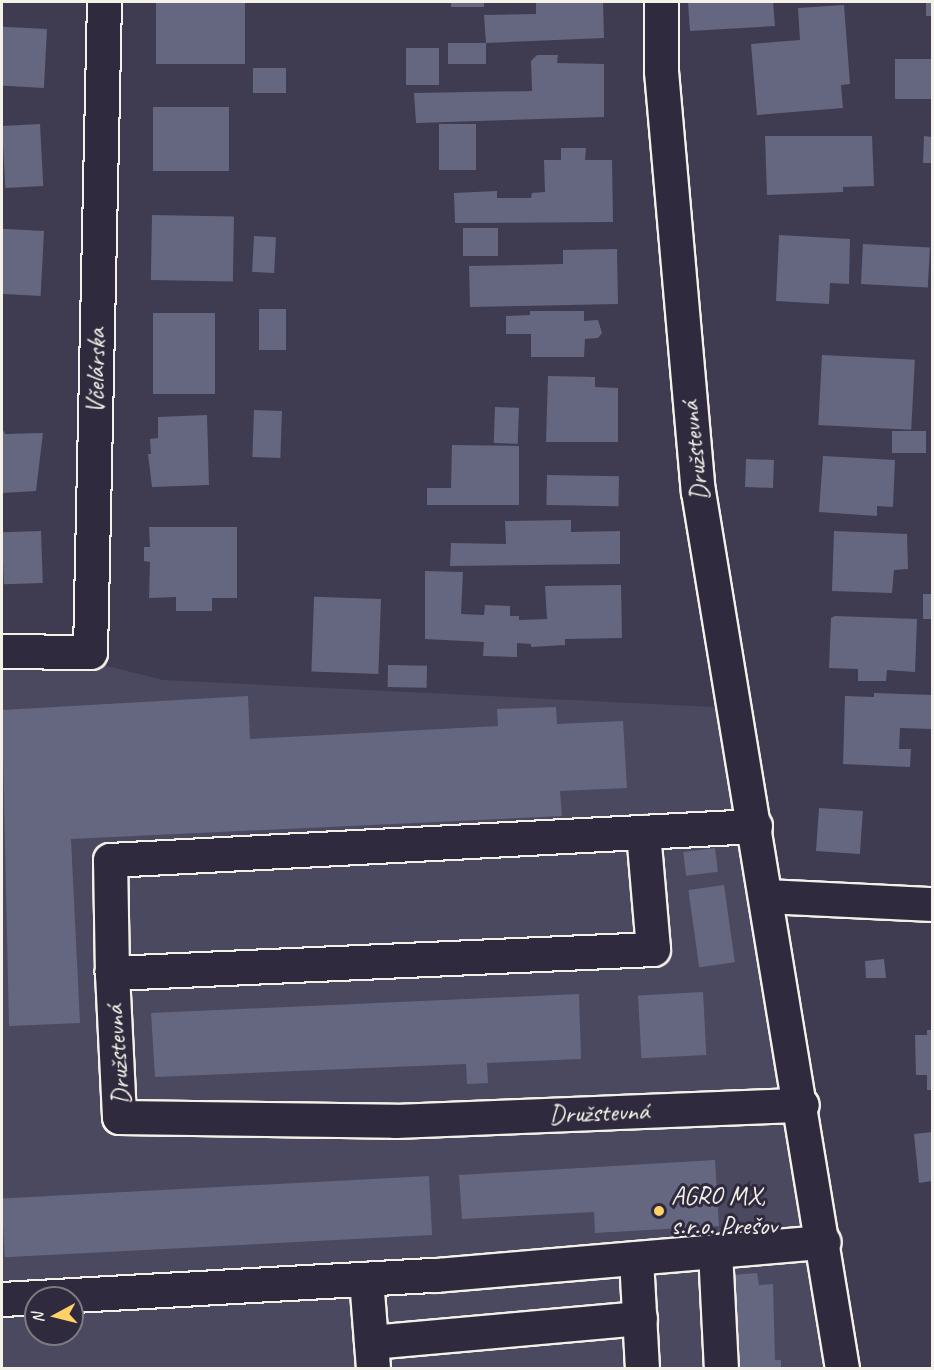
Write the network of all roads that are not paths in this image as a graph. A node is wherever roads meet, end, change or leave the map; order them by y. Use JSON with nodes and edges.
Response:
{"nodes":[{"id":1,"x":104,"y":2,"type":"edge"},
{"id":2,"x":661,"y":2,"type":"edge"},
{"id":3,"x":2,"y":651,"type":"edge"},
{"id":4,"x":755,"y":826,"type":"junction"},
{"id":5,"x":643,"y":832,"type":"junction"},
{"id":6,"x":767,"y":896,"type":"junction"},
{"id":7,"x":933,"y":904,"type":"edge"},
{"id":8,"x":112,"y":973,"type":"junction"},
{"id":9,"x":802,"y":1105,"type":"junction"},
{"id":10,"x":824,"y":1242,"type":"junction"},
{"id":11,"x":714,"y":1251,"type":"junction"},
{"id":12,"x":636,"y":1258,"type":"junction"},
{"id":13,"x":366,"y":1279,"type":"junction"},
{"id":14,"x":2,"y":1299,"type":"edge"},
{"id":15,"x":640,"y":1318,"type":"junction"},
{"id":16,"x":372,"y":1355,"type":"edge"},
{"id":17,"x":642,"y":1368,"type":"edge"},
{"id":18,"x":721,"y":1368,"type":"edge"},
{"id":19,"x":842,"y":1368,"type":"edge"}],
"edges":[{"from":1,"to":3,"type":"street","name":"Včelárska"},
{"from":2,"to":4,"type":"street","name":"Družstevná"},
{"from":4,"to":5,"type":"street"},
{"from":4,"to":6,"type":"street","name":"Družstevná"},
{"from":5,"to":8,"type":"street"},
{"from":5,"to":8,"type":"street","name":"Družstevná"},
{"from":6,"to":7,"type":"street"},
{"from":6,"to":9,"type":"street","name":"Družstevná"},
{"from":8,"to":9,"type":"street","name":"Družstevná"},
{"from":9,"to":10,"type":"street","name":"Družstevná"},
{"from":10,"to":11,"type":"street"},
{"from":10,"to":19,"type":"street","name":"Družstevná"},
{"from":11,"to":12,"type":"street"},
{"from":11,"to":18,"type":"street"},
{"from":12,"to":13,"type":"street"},
{"from":12,"to":15,"type":"street"},
{"from":13,"to":14,"type":"street"},
{"from":13,"to":16,"type":"street"},
{"from":15,"to":16,"type":"street"},
{"from":15,"to":17,"type":"street"}]}
